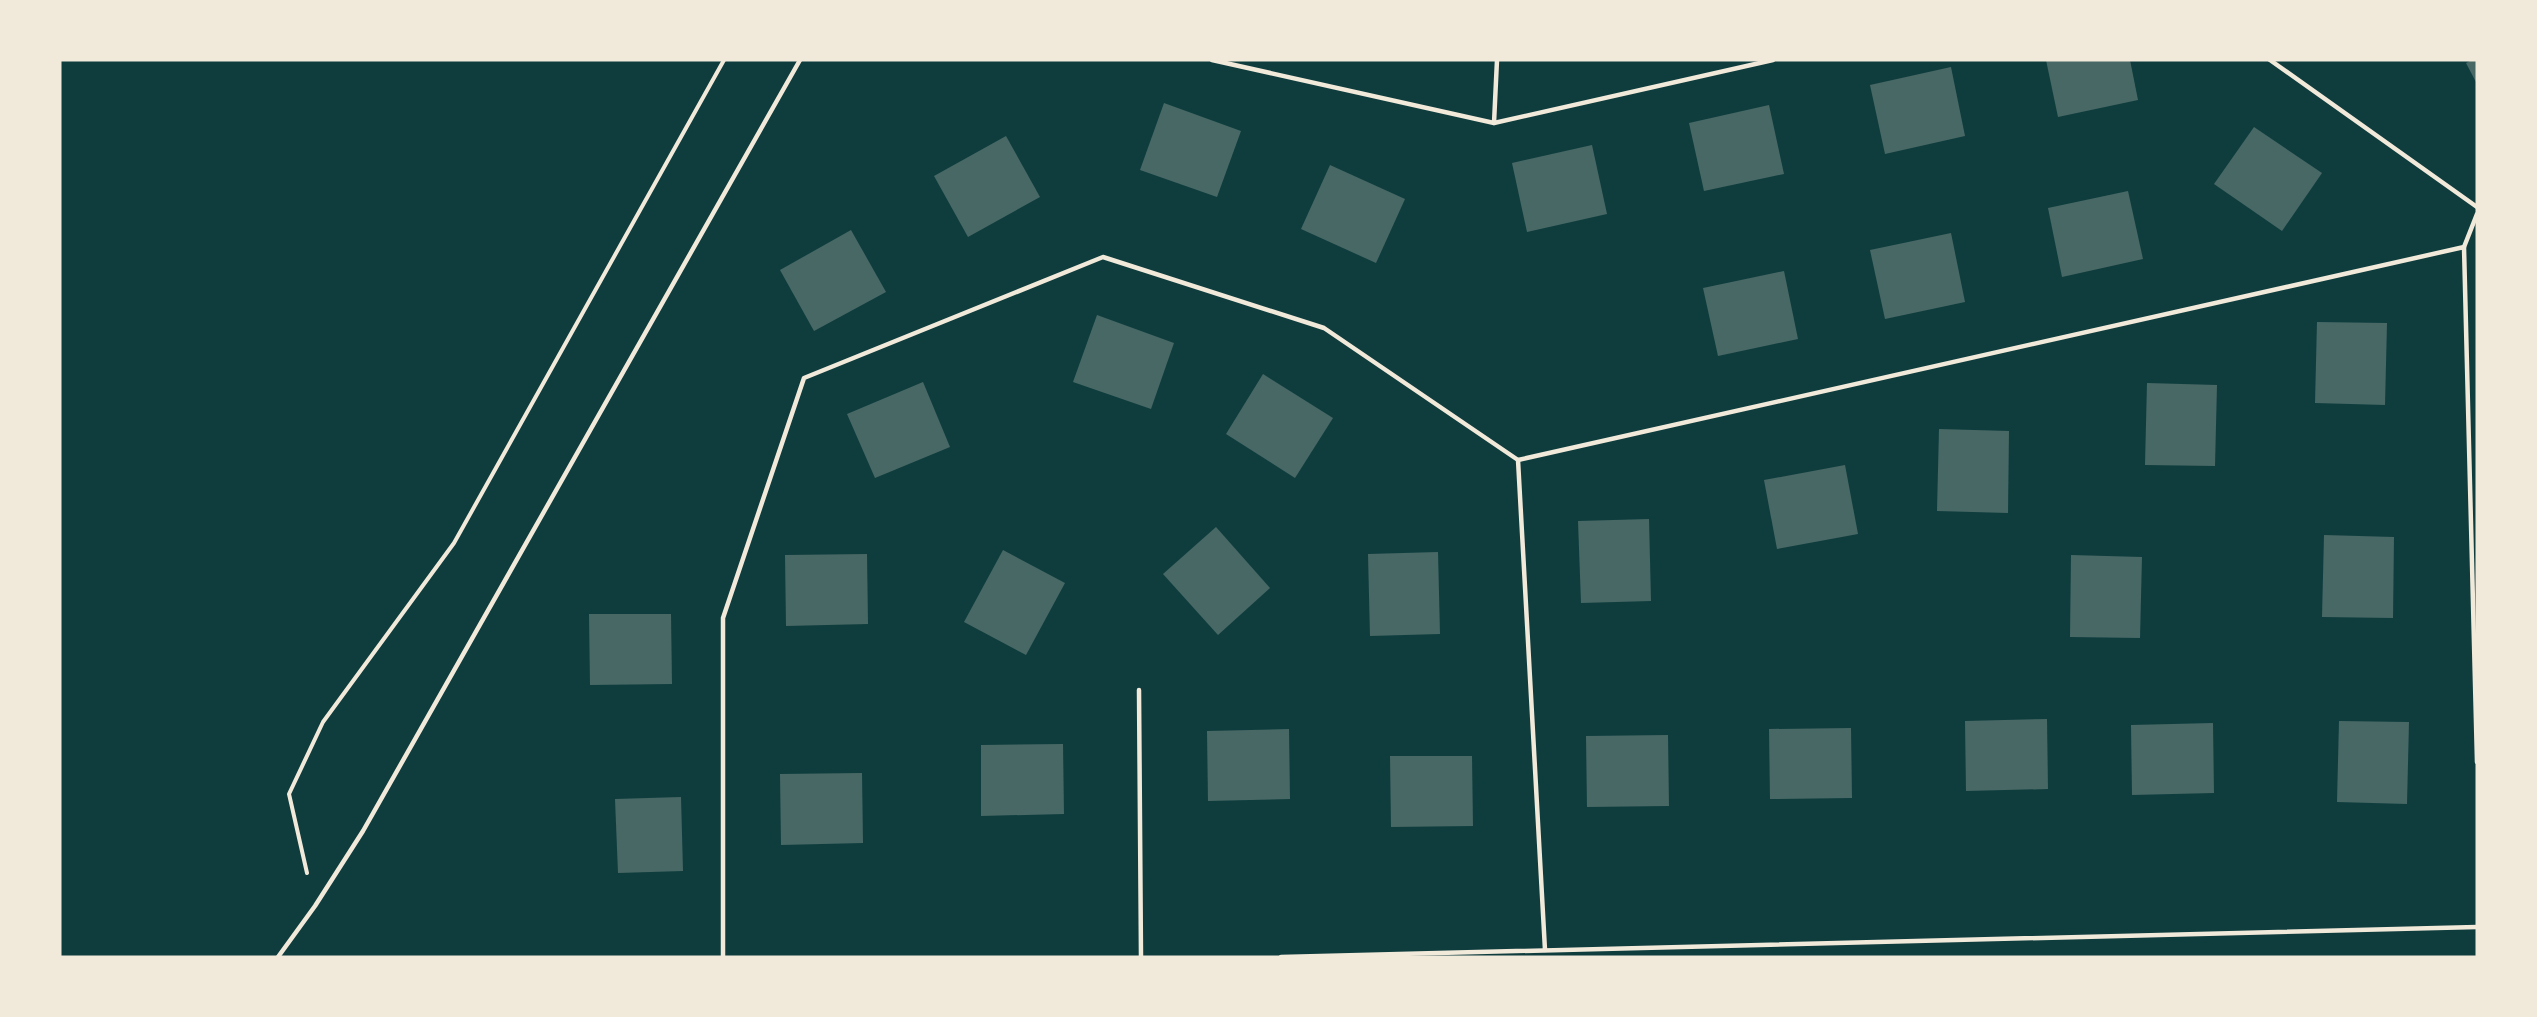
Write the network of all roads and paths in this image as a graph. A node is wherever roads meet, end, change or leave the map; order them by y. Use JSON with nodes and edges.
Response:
{"nodes":[{"id":1,"x":724,"y":60,"type":"edge"},
{"id":2,"x":800,"y":60,"type":"edge"},
{"id":3,"x":1212,"y":60,"type":"edge"},
{"id":4,"x":1250,"y":60,"type":"edge"},
{"id":5,"x":1497,"y":60,"type":"edge"},
{"id":6,"x":1773,"y":60,"type":"edge"},
{"id":7,"x":2270,"y":60,"type":"edge"},
{"id":8,"x":1249,"y":67,"type":"junction"},
{"id":9,"x":1494,"y":123,"type":"junction"},
{"id":10,"x":2477,"y":207,"type":"edge"},
{"id":11,"x":2477,"y":214,"type":"edge"},
{"id":12,"x":2464,"y":246,"type":"junction"},
{"id":13,"x":1518,"y":460,"type":"junction"},
{"id":14,"x":1139,"y":690,"type":"dead end"},
{"id":15,"x":2477,"y":762,"type":"edge"},
{"id":16,"x":315,"y":906,"type":"junction"},
{"id":17,"x":2477,"y":927,"type":"edge"},
{"id":18,"x":1545,"y":950,"type":"junction"},
{"id":19,"x":278,"y":957,"type":"edge"},
{"id":20,"x":723,"y":957,"type":"edge"},
{"id":21,"x":1141,"y":957,"type":"edge"},
{"id":22,"x":1281,"y":957,"type":"edge"}],
"edges":[{"from":1,"to":16,"type":"path"},
{"from":2,"to":16,"type":"lane"},
{"from":3,"to":8,"type":"lane"},
{"from":4,"to":8,"type":"lane"},
{"from":5,"to":9,"type":"lane"},
{"from":6,"to":9,"type":"lane"},
{"from":7,"to":10,"type":"lane"},
{"from":8,"to":9,"type":"lane"},
{"from":11,"to":12,"type":"lane"},
{"from":12,"to":13,"type":"lane"},
{"from":12,"to":15,"type":"lane"},
{"from":13,"to":18,"type":"lane"},
{"from":13,"to":20,"type":"lane"},
{"from":14,"to":21,"type":"lane"},
{"from":16,"to":19,"type":"lane"},
{"from":17,"to":18,"type":"lane"},
{"from":18,"to":22,"type":"lane"}]}
